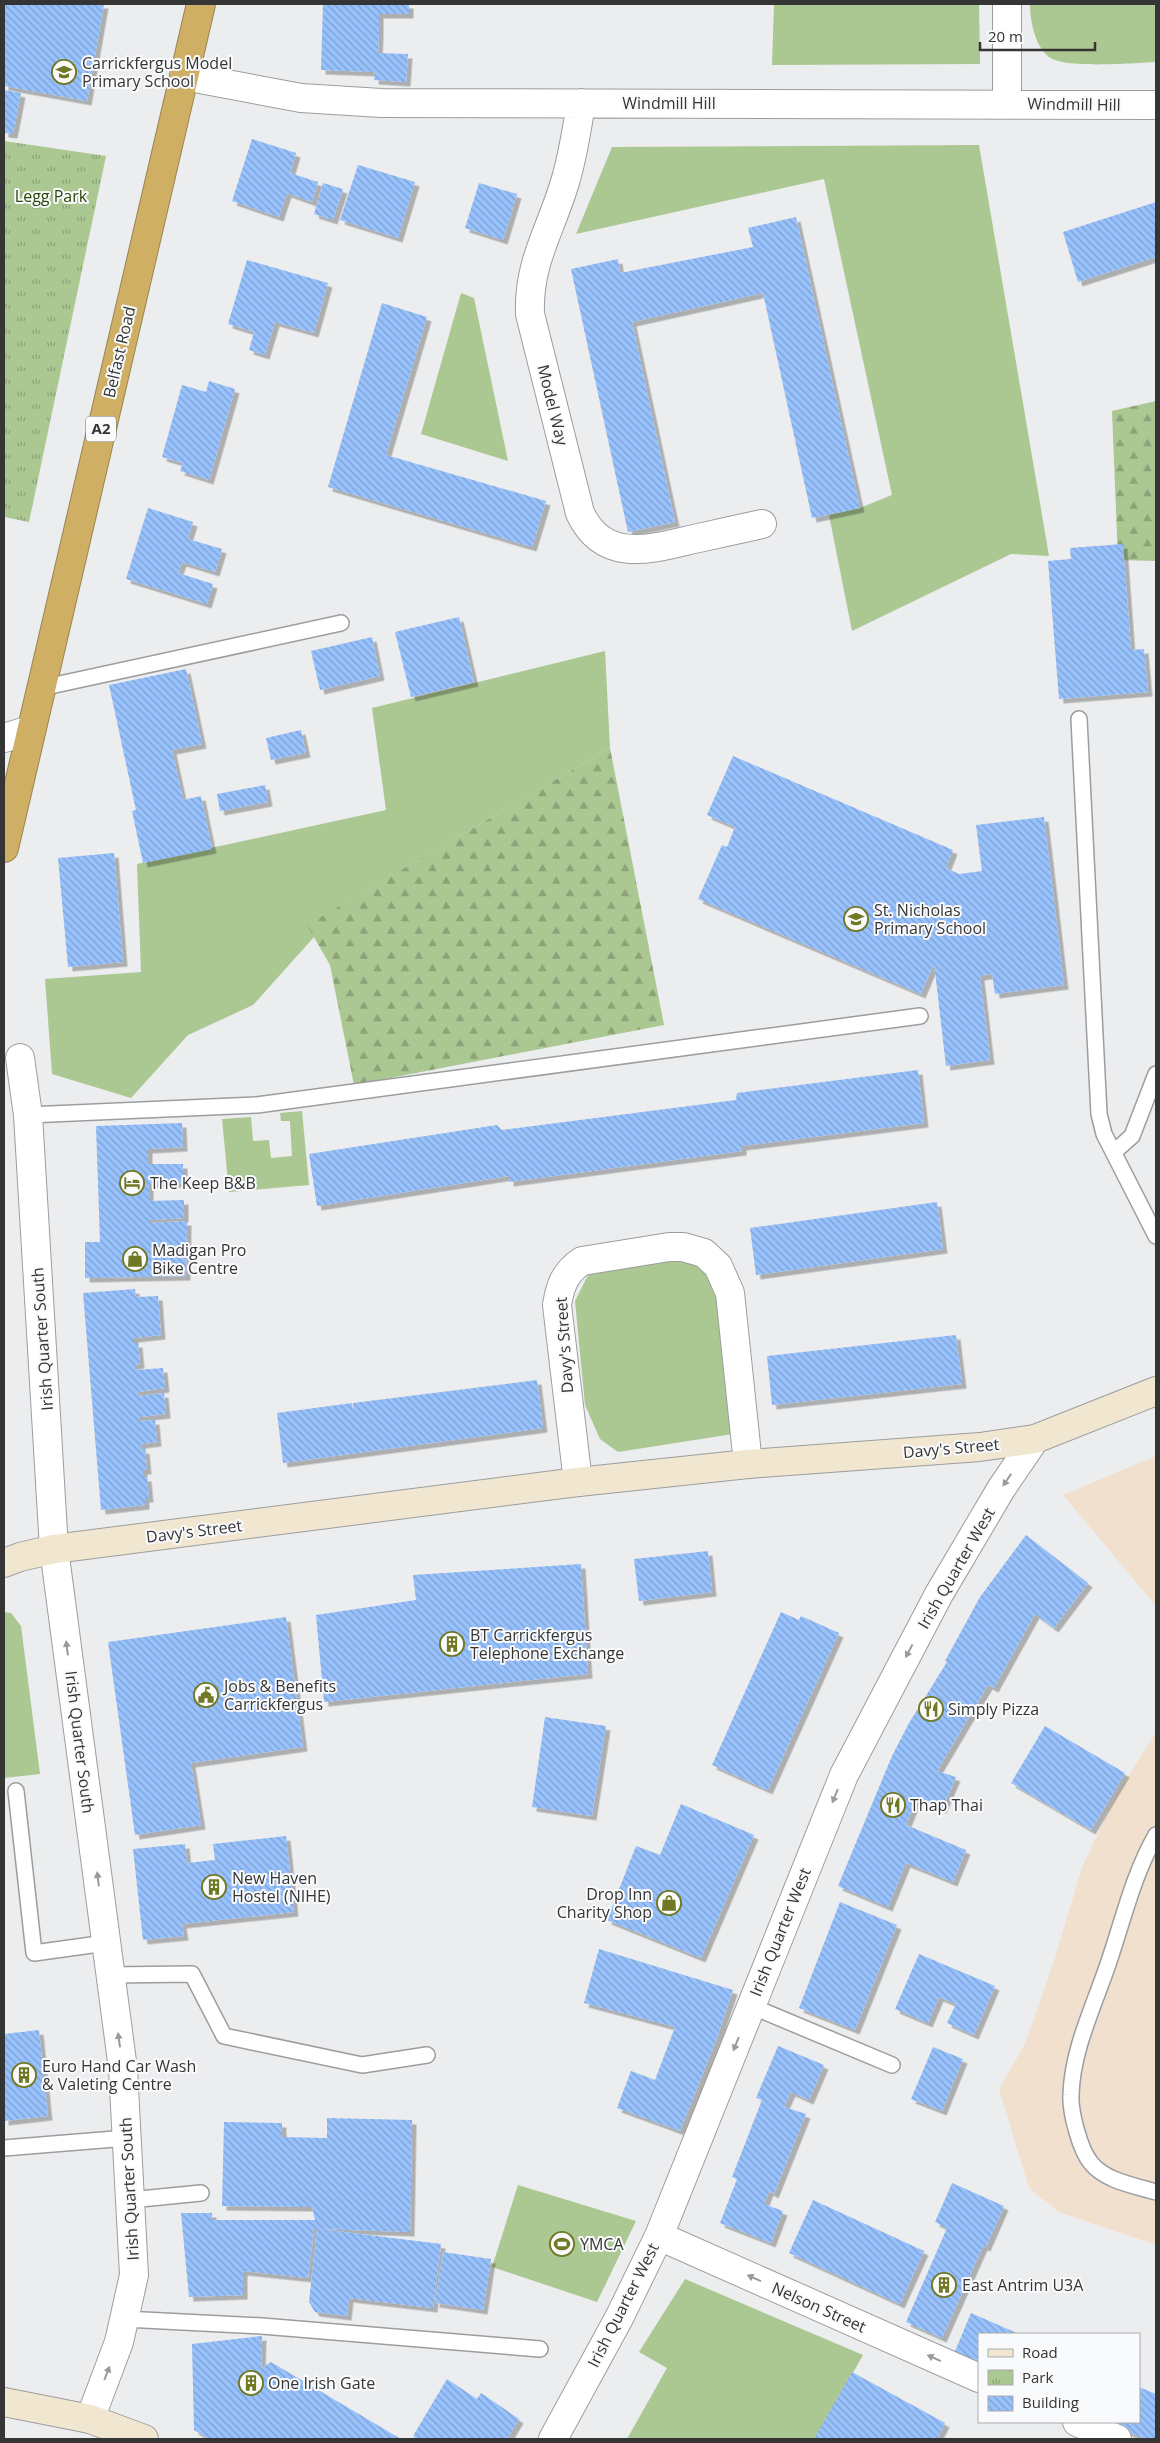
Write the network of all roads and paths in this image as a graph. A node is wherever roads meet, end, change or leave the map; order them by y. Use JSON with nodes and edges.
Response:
{"nodes":[{"id":1,"x":201,"y":4,"type":"edge"},
{"id":2,"x":1007,"y":4,"type":"edge"},
{"id":3,"x":184,"y":76,"type":"junction"},
{"id":4,"x":581,"y":103,"type":"junction"},
{"id":5,"x":1007,"y":103,"type":"junction"},
{"id":6,"x":1156,"y":105,"type":"edge"},
{"id":7,"x":762,"y":524,"type":"dead end"},
{"id":8,"x":341,"y":623,"type":"dead end"},
{"id":9,"x":41,"y":688,"type":"junction"},
{"id":10,"x":1079,"y":719,"type":"dead end"},
{"id":11,"x":30,"y":730,"type":"junction"},
{"id":12,"x":4,"y":738,"type":"edge"},
{"id":13,"x":5,"y":836,"type":"edge"},
{"id":14,"x":920,"y":1016,"type":"dead end"},
{"id":15,"x":20,"y":1058,"type":"dead end"},
{"id":16,"x":1156,"y":1074,"type":"edge"},
{"id":17,"x":28,"y":1115,"type":"junction"},
{"id":18,"x":1114,"y":1152,"type":"junction"},
{"id":19,"x":1156,"y":1236,"type":"edge"},
{"id":20,"x":1156,"y":1391,"type":"edge"},
{"id":21,"x":1035,"y":1439,"type":"junction"},
{"id":22,"x":748,"y":1464,"type":"junction"},
{"id":23,"x":578,"y":1482,"type":"junction"},
{"id":24,"x":54,"y":1549,"type":"junction"},
{"id":25,"x":9,"y":1558,"type":"edge"},
{"id":26,"x":16,"y":1791,"type":"dead end"},
{"id":27,"x":1156,"y":1835,"type":"edge"},
{"id":28,"x":1152,"y":1853,"type":"edge"},
{"id":29,"x":106,"y":1943,"type":"junction"},
{"id":30,"x":110,"y":1975,"type":"junction"},
{"id":31,"x":751,"y":2006,"type":"junction"},
{"id":32,"x":427,"y":2054,"type":"dead end"},
{"id":33,"x":892,"y":2065,"type":"dead end"},
{"id":34,"x":127,"y":2138,"type":"junction"},
{"id":35,"x":4,"y":2148,"type":"edge"},
{"id":36,"x":1156,"y":2192,"type":"edge"},
{"id":37,"x":202,"y":2193,"type":"dead end"},
{"id":38,"x":130,"y":2200,"type":"junction"},
{"id":39,"x":659,"y":2236,"type":"junction"},
{"id":40,"x":124,"y":2319,"type":"junction"},
{"id":41,"x":540,"y":2350,"type":"dead end"},
{"id":42,"x":978,"y":2378,"type":"edge"},
{"id":43,"x":4,"y":2402,"type":"edge"},
{"id":44,"x":90,"y":2419,"type":"junction"},
{"id":45,"x":1079,"y":2423,"type":"edge"},
{"id":46,"x":144,"y":2439,"type":"edge"},
{"id":47,"x":553,"y":2439,"type":"edge"},
{"id":48,"x":1117,"y":2439,"type":"edge"}],
"edges":[{"from":1,"to":3,"type":"highway","name":"Belfast Road","number":"A2"},
{"from":2,"to":5,"type":"street"},
{"from":3,"to":4,"type":"street","name":"Windmill Hill"},
{"from":3,"to":9,"type":"highway","name":"Belfast Road","number":"A2"},
{"from":4,"to":5,"type":"street","name":"Windmill Hill"},
{"from":4,"to":7,"type":"street","name":"Model Way"},
{"from":5,"to":6,"type":"street","name":"Windmill Hill"},
{"from":8,"to":9,"type":"lane"},
{"from":9,"to":11,"type":"highway","name":"Belfast Road","number":"A2"},
{"from":10,"to":18,"type":"lane"},
{"from":11,"to":12,"type":"street"},
{"from":11,"to":13,"type":"highway","name":"Belfast Road","number":"A2"},
{"from":14,"to":17,"type":"lane"},
{"from":15,"to":17,"type":"street","name":"Irish Quarter South"},
{"from":16,"to":18,"type":"lane"},
{"from":17,"to":24,"type":"street","name":"Irish Quarter South"},
{"from":18,"to":19,"type":"lane"},
{"from":20,"to":21,"type":"street","name":"Davy's Street"},
{"from":21,"to":22,"type":"street","name":"Davy's Street"},
{"from":21,"to":31,"type":"street","name":"Irish Quarter West","one_way":true},
{"from":22,"to":23,"type":"street","name":"Davy's Street"},
{"from":22,"to":23,"type":"street","name":"Davy's Street"},
{"from":23,"to":24,"type":"street","name":"Davy's Street"},
{"from":24,"to":25,"type":"street","name":"Davy's Street"},
{"from":29,"to":24,"type":"street","name":"Irish Quarter South","one_way":true},
{"from":26,"to":29,"type":"lane"},
{"from":27,"to":28,"type":"lane"},
{"from":28,"to":36,"type":"lane"},
{"from":29,"to":30,"type":"street","name":"Irish Quarter South"},
{"from":30,"to":32,"type":"lane"},
{"from":34,"to":30,"type":"street","name":"Irish Quarter South","one_way":true},
{"from":31,"to":33,"type":"lane"},
{"from":31,"to":39,"type":"street","name":"Irish Quarter West","one_way":true},
{"from":34,"to":35,"type":"lane"},
{"from":34,"to":38,"type":"street","name":"Irish Quarter South"},
{"from":37,"to":38,"type":"lane"},
{"from":38,"to":40,"type":"street","name":"Irish Quarter South"},
{"from":42,"to":39,"type":"street","name":"Nelson Street","one_way":true},
{"from":39,"to":47,"type":"street","name":"Irish Quarter West"},
{"from":40,"to":41,"type":"lane"},
{"from":44,"to":40,"type":"street","name":"Irish Quarter South","one_way":true},
{"from":43,"to":44,"type":"street"},
{"from":44,"to":46,"type":"street"},
{"from":45,"to":48,"type":"street"}]}
